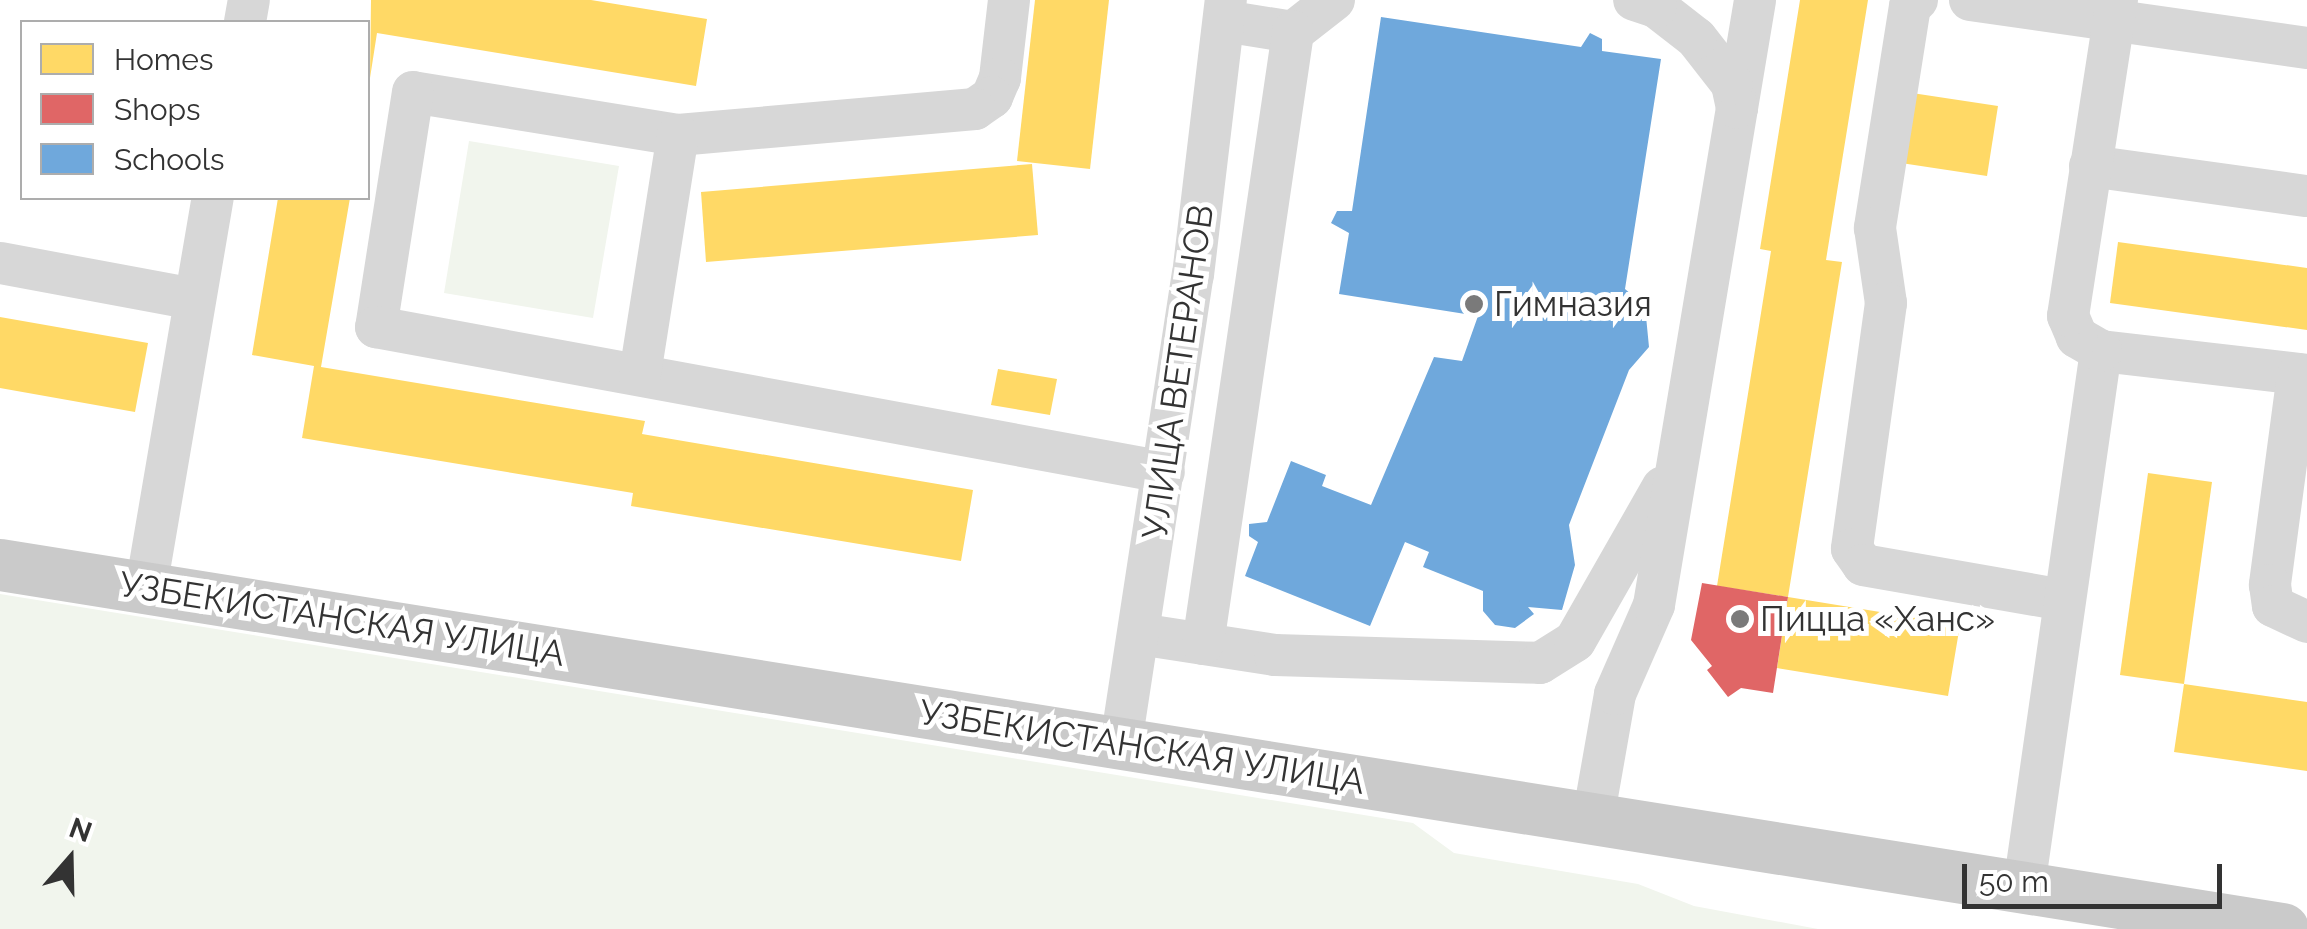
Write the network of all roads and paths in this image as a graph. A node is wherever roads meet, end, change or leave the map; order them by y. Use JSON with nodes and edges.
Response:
{"nodes":[{"id":1,"x":1009,"y":0,"type":"edge"},
{"id":2,"x":1334,"y":0,"type":"edge"},
{"id":3,"x":1634,"y":0,"type":"edge"},
{"id":4,"x":1754,"y":0,"type":"edge"},
{"id":5,"x":1917,"y":0,"type":"edge"},
{"id":6,"x":1970,"y":0,"type":"edge"},
{"id":7,"x":1225,"y":10,"type":"edge"},
{"id":8,"x":2115,"y":10,"type":"edge"},
{"id":9,"x":1293,"y":32,"type":"junction"},
{"id":10,"x":2307,"y":48,"type":"edge"},
{"id":11,"x":1737,"y":108,"type":"junction"},
{"id":12,"x":678,"y":135,"type":"junction"},
{"id":13,"x":2090,"y":166,"type":"junction"},
{"id":14,"x":2307,"y":196,"type":"edge"},
{"id":15,"x":214,"y":200,"type":"edge"},
{"id":16,"x":0,"y":264,"type":"edge"},
{"id":17,"x":195,"y":300,"type":"junction"},
{"id":18,"x":2101,"y":351,"type":"junction"},
{"id":19,"x":640,"y":374,"type":"junction"},
{"id":20,"x":2302,"y":374,"type":"edge"},
{"id":21,"x":1678,"y":461,"type":"junction"},
{"id":22,"x":1164,"y":472,"type":"junction"},
{"id":23,"x":0,"y":565,"type":"edge"},
{"id":24,"x":146,"y":588,"type":"junction"},
{"id":25,"x":2064,"y":600,"type":"junction"},
{"id":26,"x":2307,"y":622,"type":"edge"},
{"id":27,"x":1140,"y":634,"type":"junction"},
{"id":28,"x":1203,"y":644,"type":"junction"},
{"id":29,"x":1121,"y":743,"type":"junction"},
{"id":30,"x":1593,"y":819,"type":"junction"},
{"id":31,"x":2024,"y":888,"type":"junction"},
{"id":32,"x":2283,"y":929,"type":"edge"}],
"edges":[{"from":1,"to":12,"type":"street"},
{"from":2,"to":9,"type":"street"},
{"from":3,"to":11,"type":"street"},
{"from":4,"to":11,"type":"street"},
{"from":5,"to":25,"type":"street"},
{"from":6,"to":8,"type":"street"},
{"from":7,"to":9,"type":"street"},
{"from":7,"to":22,"type":"street","name":"УЛИЦА ВЕТЕРАНОВ"},
{"from":8,"to":10,"type":"street"},
{"from":8,"to":13,"type":"street"},
{"from":9,"to":28,"type":"street"},
{"from":11,"to":21,"type":"street"},
{"from":12,"to":19,"type":"street"},
{"from":12,"to":19,"type":"street"},
{"from":13,"to":14,"type":"street"},
{"from":13,"to":18,"type":"street"},
{"from":15,"to":17,"type":"street"},
{"from":16,"to":17,"type":"street"},
{"from":17,"to":24,"type":"street"},
{"from":18,"to":20,"type":"street"},
{"from":18,"to":25,"type":"street"},
{"from":19,"to":22,"type":"street"},
{"from":20,"to":26,"type":"street"},
{"from":21,"to":28,"type":"street"},
{"from":21,"to":30,"type":"street"},
{"from":22,"to":27,"type":"street","name":"УЛИЦА ВЕТЕРАНОВ"},
{"from":23,"to":24,"type":"main road","name":"УЗБЕКИСТАНСКАЯ УЛИЦА"},
{"from":24,"to":29,"type":"main road","name":"УЗБЕКИСТАНСКАЯ УЛИЦА"},
{"from":25,"to":31,"type":"street"},
{"from":27,"to":28,"type":"street"},
{"from":27,"to":29,"type":"street","name":"УЛИЦА ВЕТЕРАНОВ"},
{"from":29,"to":30,"type":"main road","name":"УЗБЕКИСТАНСКАЯ УЛИЦА"},
{"from":30,"to":31,"type":"main road","name":"УЗБЕКИСТАНСКАЯ УЛИЦА"},
{"from":31,"to":32,"type":"main road","name":"УЗБЕКИСТАНСКАЯ УЛИЦА"}]}
